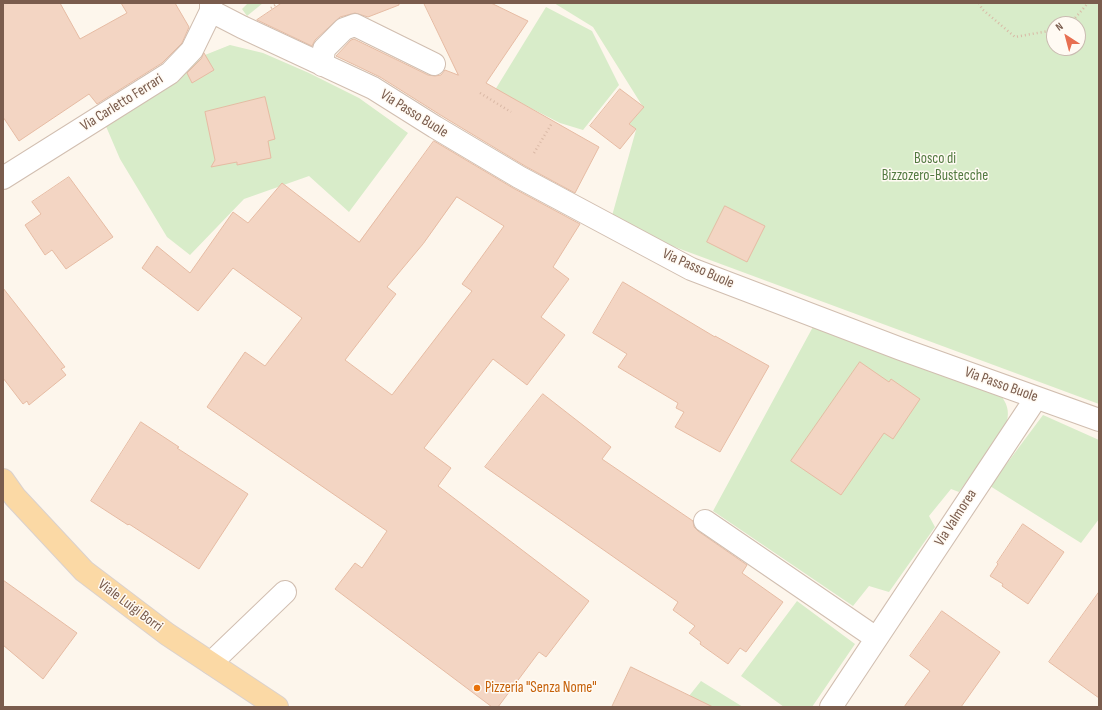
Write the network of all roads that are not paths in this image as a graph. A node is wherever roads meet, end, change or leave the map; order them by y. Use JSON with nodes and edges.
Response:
{"nodes":[{"id":1,"x":211,"y":7,"type":"edge"},
{"id":2,"x":434,"y":64,"type":"dead end"},
{"id":3,"x":322,"y":65,"type":"junction"},
{"id":4,"x":3,"y":178,"type":"edge"},
{"id":5,"x":1036,"y":398,"type":"junction"},
{"id":6,"x":1099,"y":420,"type":"edge"},
{"id":7,"x":3,"y":480,"type":"edge"},
{"id":8,"x":705,"y":521,"type":"dead end"},
{"id":9,"x":285,"y":592,"type":"dead end"},
{"id":10,"x":876,"y":638,"type":"junction"},
{"id":11,"x":211,"y":663,"type":"junction"},
{"id":12,"x":277,"y":707,"type":"edge"},
{"id":13,"x":831,"y":707,"type":"edge"}],
"edges":[{"from":1,"to":3,"type":"street","name":"Via Passo Buole"},
{"from":1,"to":4,"type":"street","name":"Via Carletto Ferrari"},
{"from":2,"to":3,"type":"street"},
{"from":3,"to":5,"type":"street","name":"Via Passo Buole"},
{"from":5,"to":6,"type":"street","name":"Via Passo Buole"},
{"from":5,"to":10,"type":"street","name":"Via Valmorea"},
{"from":7,"to":11,"type":"main road","name":"Viale Luigi Borri"},
{"from":8,"to":10,"type":"street"},
{"from":9,"to":11,"type":"street"},
{"from":10,"to":13,"type":"street","name":"Via Valmorea"},
{"from":11,"to":12,"type":"main road","name":"Viale Luigi Borri"}]}
